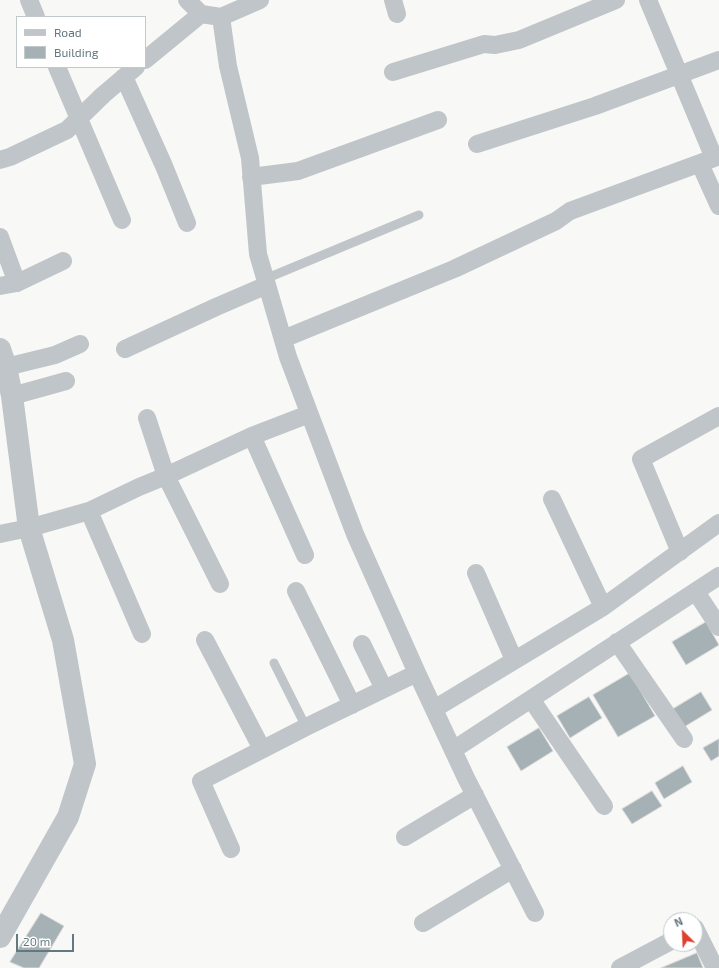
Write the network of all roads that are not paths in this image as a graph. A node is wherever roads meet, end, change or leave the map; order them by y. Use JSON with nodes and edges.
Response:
{"nodes":[{"id":1,"x":28,"y":0,"type":"edge"},
{"id":2,"x":186,"y":0,"type":"edge"},
{"id":3,"x":260,"y":0,"type":"edge"},
{"id":4,"x":616,"y":0,"type":"edge"},
{"id":5,"x":648,"y":0,"type":"edge"},
{"id":6,"x":201,"y":14,"type":"junction"},
{"id":7,"x":36,"y":16,"type":"edge"},
{"id":8,"x":221,"y":17,"type":"junction"},
{"id":9,"x":146,"y":59,"type":"edge"},
{"id":10,"x":719,"y":60,"type":"edge"},
{"id":11,"x":57,"y":68,"type":"edge"},
{"id":12,"x":130,"y":72,"type":"edge"},
{"id":13,"x":393,"y":72,"type":"dead end"},
{"id":14,"x":679,"y":75,"type":"junction"},
{"id":15,"x":79,"y":118,"type":"junction"},
{"id":16,"x":438,"y":120,"type":"dead end"},
{"id":17,"x":476,"y":144,"type":"dead end"},
{"id":18,"x":711,"y":159,"type":"edge"},
{"id":19,"x":0,"y":160,"type":"edge"},
{"id":20,"x":251,"y":177,"type":"junction"},
{"id":21,"x":719,"y":206,"type":"edge"},
{"id":22,"x":418,"y":215,"type":"dead end"},
{"id":23,"x":122,"y":220,"type":"dead end"},
{"id":24,"x":187,"y":223,"type":"dead end"},
{"id":25,"x":0,"y":238,"type":"edge"},
{"id":26,"x":63,"y":261,"type":"dead end"},
{"id":27,"x":266,"y":282,"type":"junction"},
{"id":28,"x":8,"y":284,"type":"edge"},
{"id":29,"x":283,"y":339,"type":"junction"},
{"id":30,"x":80,"y":344,"type":"dead end"},
{"id":31,"x":125,"y":349,"type":"dead end"},
{"id":32,"x":3,"y":358,"type":"edge"},
{"id":33,"x":66,"y":381,"type":"dead end"},
{"id":34,"x":12,"y":396,"type":"junction"},
{"id":35,"x":309,"y":414,"type":"junction"},
{"id":36,"x":719,"y":416,"type":"edge"},
{"id":37,"x":147,"y":418,"type":"dead end"},
{"id":38,"x":252,"y":436,"type":"junction"},
{"id":39,"x":166,"y":476,"type":"junction"},
{"id":40,"x":552,"y":499,"type":"dead end"},
{"id":41,"x":89,"y":511,"type":"junction"},
{"id":42,"x":719,"y":523,"type":"edge"},
{"id":43,"x":29,"y":528,"type":"junction"},
{"id":44,"x":0,"y":534,"type":"edge"},
{"id":45,"x":680,"y":552,"type":"junction"},
{"id":46,"x":305,"y":555,"type":"dead end"},
{"id":47,"x":476,"y":573,"type":"dead end"},
{"id":48,"x":719,"y":576,"type":"edge"},
{"id":49,"x":220,"y":584,"type":"dead end"},
{"id":50,"x":296,"y":591,"type":"dead end"},
{"id":51,"x":696,"y":592,"type":"junction"},
{"id":52,"x":604,"y":607,"type":"junction"},
{"id":53,"x":719,"y":627,"type":"edge"},
{"id":54,"x":142,"y":634,"type":"dead end"},
{"id":55,"x":205,"y":640,"type":"dead end"},
{"id":56,"x":617,"y":642,"type":"junction"},
{"id":57,"x":362,"y":644,"type":"dead end"},
{"id":58,"x":514,"y":660,"type":"junction"},
{"id":59,"x":274,"y":663,"type":"dead end"},
{"id":60,"x":417,"y":673,"type":"junction"},
{"id":61,"x":384,"y":689,"type":"junction"},
{"id":62,"x":531,"y":699,"type":"junction"},
{"id":63,"x":352,"y":705,"type":"junction"},
{"id":64,"x":434,"y":709,"type":"junction"},
{"id":65,"x":306,"y":727,"type":"junction"},
{"id":66,"x":684,"y":739,"type":"dead end"},
{"id":67,"x":262,"y":750,"type":"junction"},
{"id":68,"x":453,"y":750,"type":"junction"},
{"id":69,"x":475,"y":796,"type":"junction"},
{"id":70,"x":604,"y":806,"type":"dead end"},
{"id":71,"x":405,"y":837,"type":"dead end"},
{"id":72,"x":231,"y":849,"type":"dead end"},
{"id":73,"x":513,"y":869,"type":"junction"},
{"id":74,"x":535,"y":913,"type":"dead end"},
{"id":75,"x":423,"y":923,"type":"dead end"},
{"id":76,"x":0,"y":937,"type":"edge"},
{"id":77,"x":703,"y":944,"type":"edge"},
{"id":78,"x":663,"y":945,"type":"edge"},
{"id":79,"x":620,"y":968,"type":"edge"},
{"id":80,"x":715,"y":968,"type":"edge"}],
"edges":[{"from":1,"to":7,"type":"street"},
{"from":2,"to":6,"type":"street"},
{"from":3,"to":8,"type":"street"},
{"from":4,"to":13,"type":"street"},
{"from":5,"to":14,"type":"street"},
{"from":6,"to":8,"type":"street"},
{"from":6,"to":9,"type":"street"},
{"from":8,"to":20,"type":"street"},
{"from":10,"to":14,"type":"street"},
{"from":11,"to":15,"type":"street"},
{"from":12,"to":15,"type":"street"},
{"from":12,"to":24,"type":"street"},
{"from":14,"to":17,"type":"street"},
{"from":14,"to":18,"type":"street"},
{"from":15,"to":19,"type":"street"},
{"from":15,"to":23,"type":"street"},
{"from":16,"to":20,"type":"street"},
{"from":18,"to":21,"type":"street"},
{"from":18,"to":29,"type":"street"},
{"from":20,"to":27,"type":"street"},
{"from":22,"to":27,"type":"lane"},
{"from":25,"to":28,"type":"street"},
{"from":26,"to":28,"type":"street"},
{"from":27,"to":29,"type":"street"},
{"from":27,"to":31,"type":"street"},
{"from":29,"to":35,"type":"street"},
{"from":30,"to":32,"type":"street"},
{"from":32,"to":34,"type":"street"},
{"from":33,"to":34,"type":"street"},
{"from":34,"to":43,"type":"street"},
{"from":35,"to":38,"type":"street"},
{"from":35,"to":60,"type":"street"},
{"from":36,"to":45,"type":"street"},
{"from":37,"to":39,"type":"street"},
{"from":38,"to":39,"type":"street"},
{"from":38,"to":46,"type":"street"},
{"from":39,"to":41,"type":"street"},
{"from":39,"to":49,"type":"street"},
{"from":40,"to":52,"type":"street"},
{"from":41,"to":43,"type":"street"},
{"from":41,"to":54,"type":"street"},
{"from":42,"to":45,"type":"street"},
{"from":43,"to":44,"type":"street"},
{"from":43,"to":76,"type":"street"},
{"from":45,"to":52,"type":"street"},
{"from":47,"to":58,"type":"street"},
{"from":48,"to":51,"type":"street"},
{"from":50,"to":63,"type":"street"},
{"from":51,"to":53,"type":"street"},
{"from":51,"to":56,"type":"street"},
{"from":52,"to":58,"type":"street"},
{"from":55,"to":67,"type":"street"},
{"from":56,"to":62,"type":"street"},
{"from":56,"to":66,"type":"street"},
{"from":57,"to":61,"type":"street"},
{"from":58,"to":64,"type":"street"},
{"from":59,"to":65,"type":"lane"},
{"from":60,"to":61,"type":"street"},
{"from":60,"to":64,"type":"street"},
{"from":61,"to":63,"type":"street"},
{"from":62,"to":68,"type":"street"},
{"from":62,"to":70,"type":"street"},
{"from":63,"to":65,"type":"street"},
{"from":64,"to":68,"type":"street"},
{"from":65,"to":67,"type":"street"},
{"from":67,"to":72,"type":"street"},
{"from":68,"to":69,"type":"street"},
{"from":69,"to":71,"type":"street"},
{"from":69,"to":73,"type":"street"},
{"from":73,"to":74,"type":"street"},
{"from":73,"to":75,"type":"street"},
{"from":77,"to":80,"type":"street"},
{"from":78,"to":79,"type":"street"}]}
